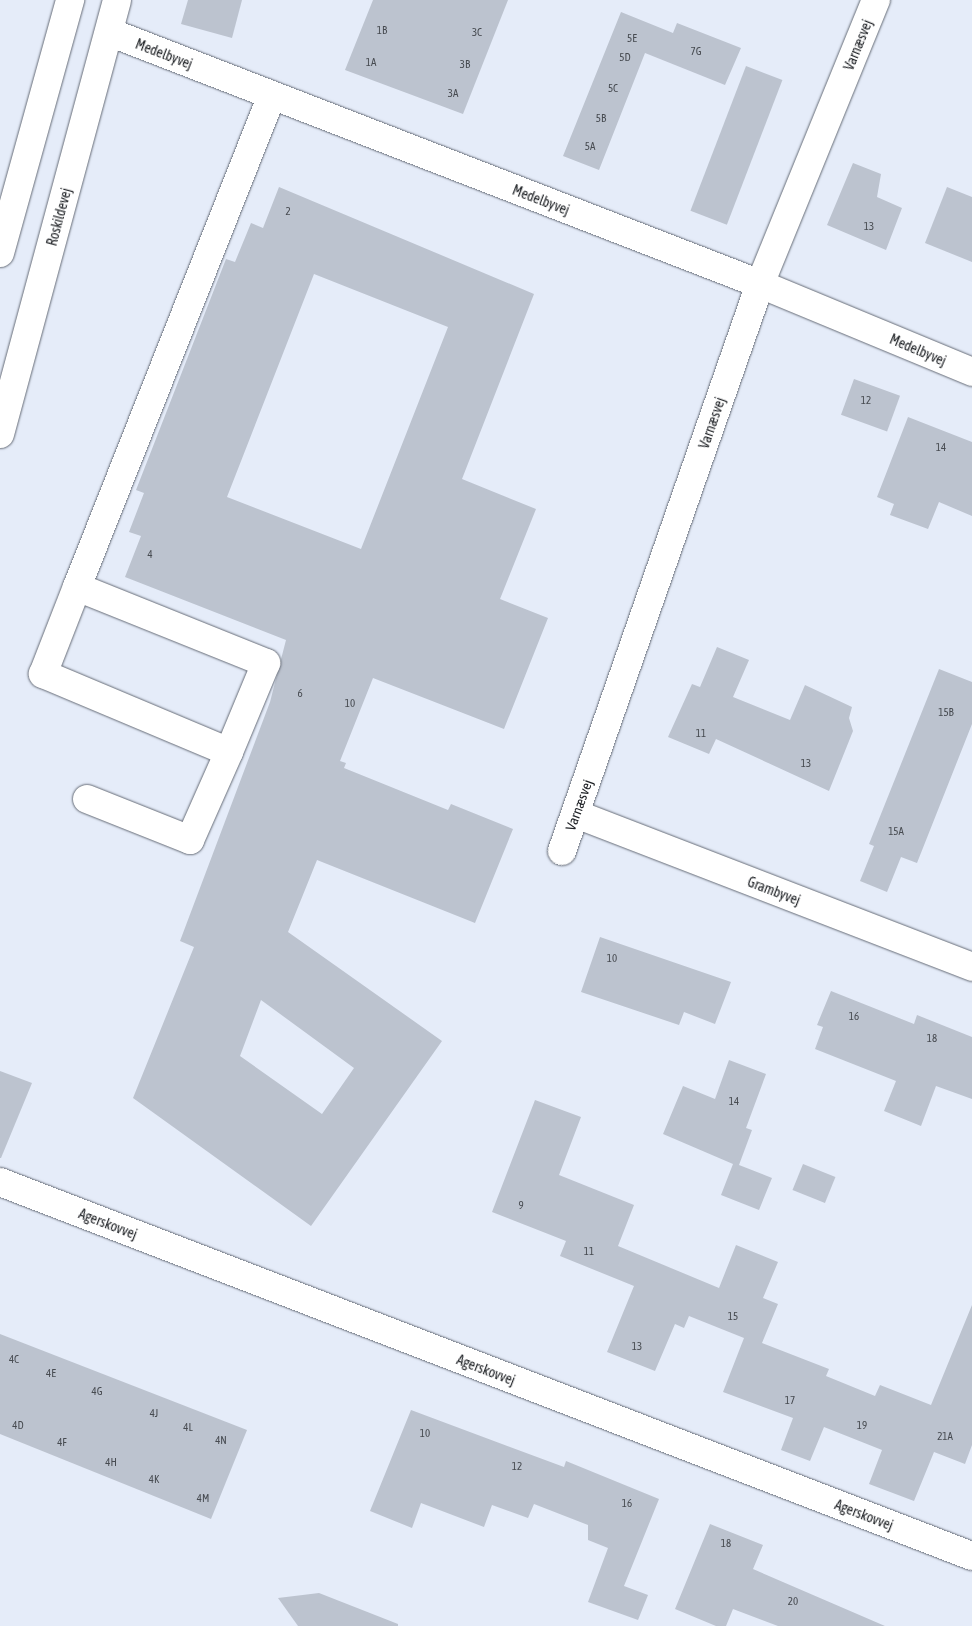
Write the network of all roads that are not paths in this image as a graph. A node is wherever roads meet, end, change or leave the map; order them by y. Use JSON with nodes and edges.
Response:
{"nodes":[{"id":1,"x":70,"y":0,"type":"edge"},
{"id":2,"x":117,"y":0,"type":"edge"},
{"id":3,"x":876,"y":0,"type":"edge"},
{"id":4,"x":109,"y":32,"type":"junction"},
{"id":5,"x":272,"y":95,"type":"junction"},
{"id":6,"x":0,"y":253,"type":"edge"},
{"id":7,"x":760,"y":284,"type":"junction"},
{"id":8,"x":972,"y":372,"type":"edge"},
{"id":9,"x":0,"y":434,"type":"edge"},
{"id":10,"x":77,"y":587,"type":"junction"},
{"id":11,"x":229,"y":752,"type":"junction"},
{"id":12,"x":86,"y":799,"type":"dead end"},
{"id":13,"x":576,"y":814,"type":"junction"},
{"id":14,"x":562,"y":851,"type":"dead end"},
{"id":15,"x":972,"y":967,"type":"edge"},
{"id":16,"x":0,"y":1182,"type":"edge"},
{"id":17,"x":972,"y":1556,"type":"edge"}],
"edges":[{"from":1,"to":6,"type":"street"},
{"from":2,"to":4,"type":"street","name":"Roskildevej"},
{"from":3,"to":7,"type":"street","name":"Varnæsvej"},
{"from":4,"to":5,"type":"street","name":"Medelbyvej"},
{"from":4,"to":9,"type":"street","name":"Roskildevej"},
{"from":5,"to":7,"type":"street","name":"Medelbyvej"},
{"from":5,"to":10,"type":"street"},
{"from":7,"to":8,"type":"street","name":"Medelbyvej"},
{"from":7,"to":13,"type":"street","name":"Varnæsvej"},
{"from":10,"to":11,"type":"street"},
{"from":10,"to":11,"type":"street"},
{"from":11,"to":12,"type":"street"},
{"from":13,"to":14,"type":"street","name":"Varnæsvej"},
{"from":13,"to":15,"type":"street","name":"Grambyvej"},
{"from":16,"to":17,"type":"street","name":"Agerskovvej"}]}
